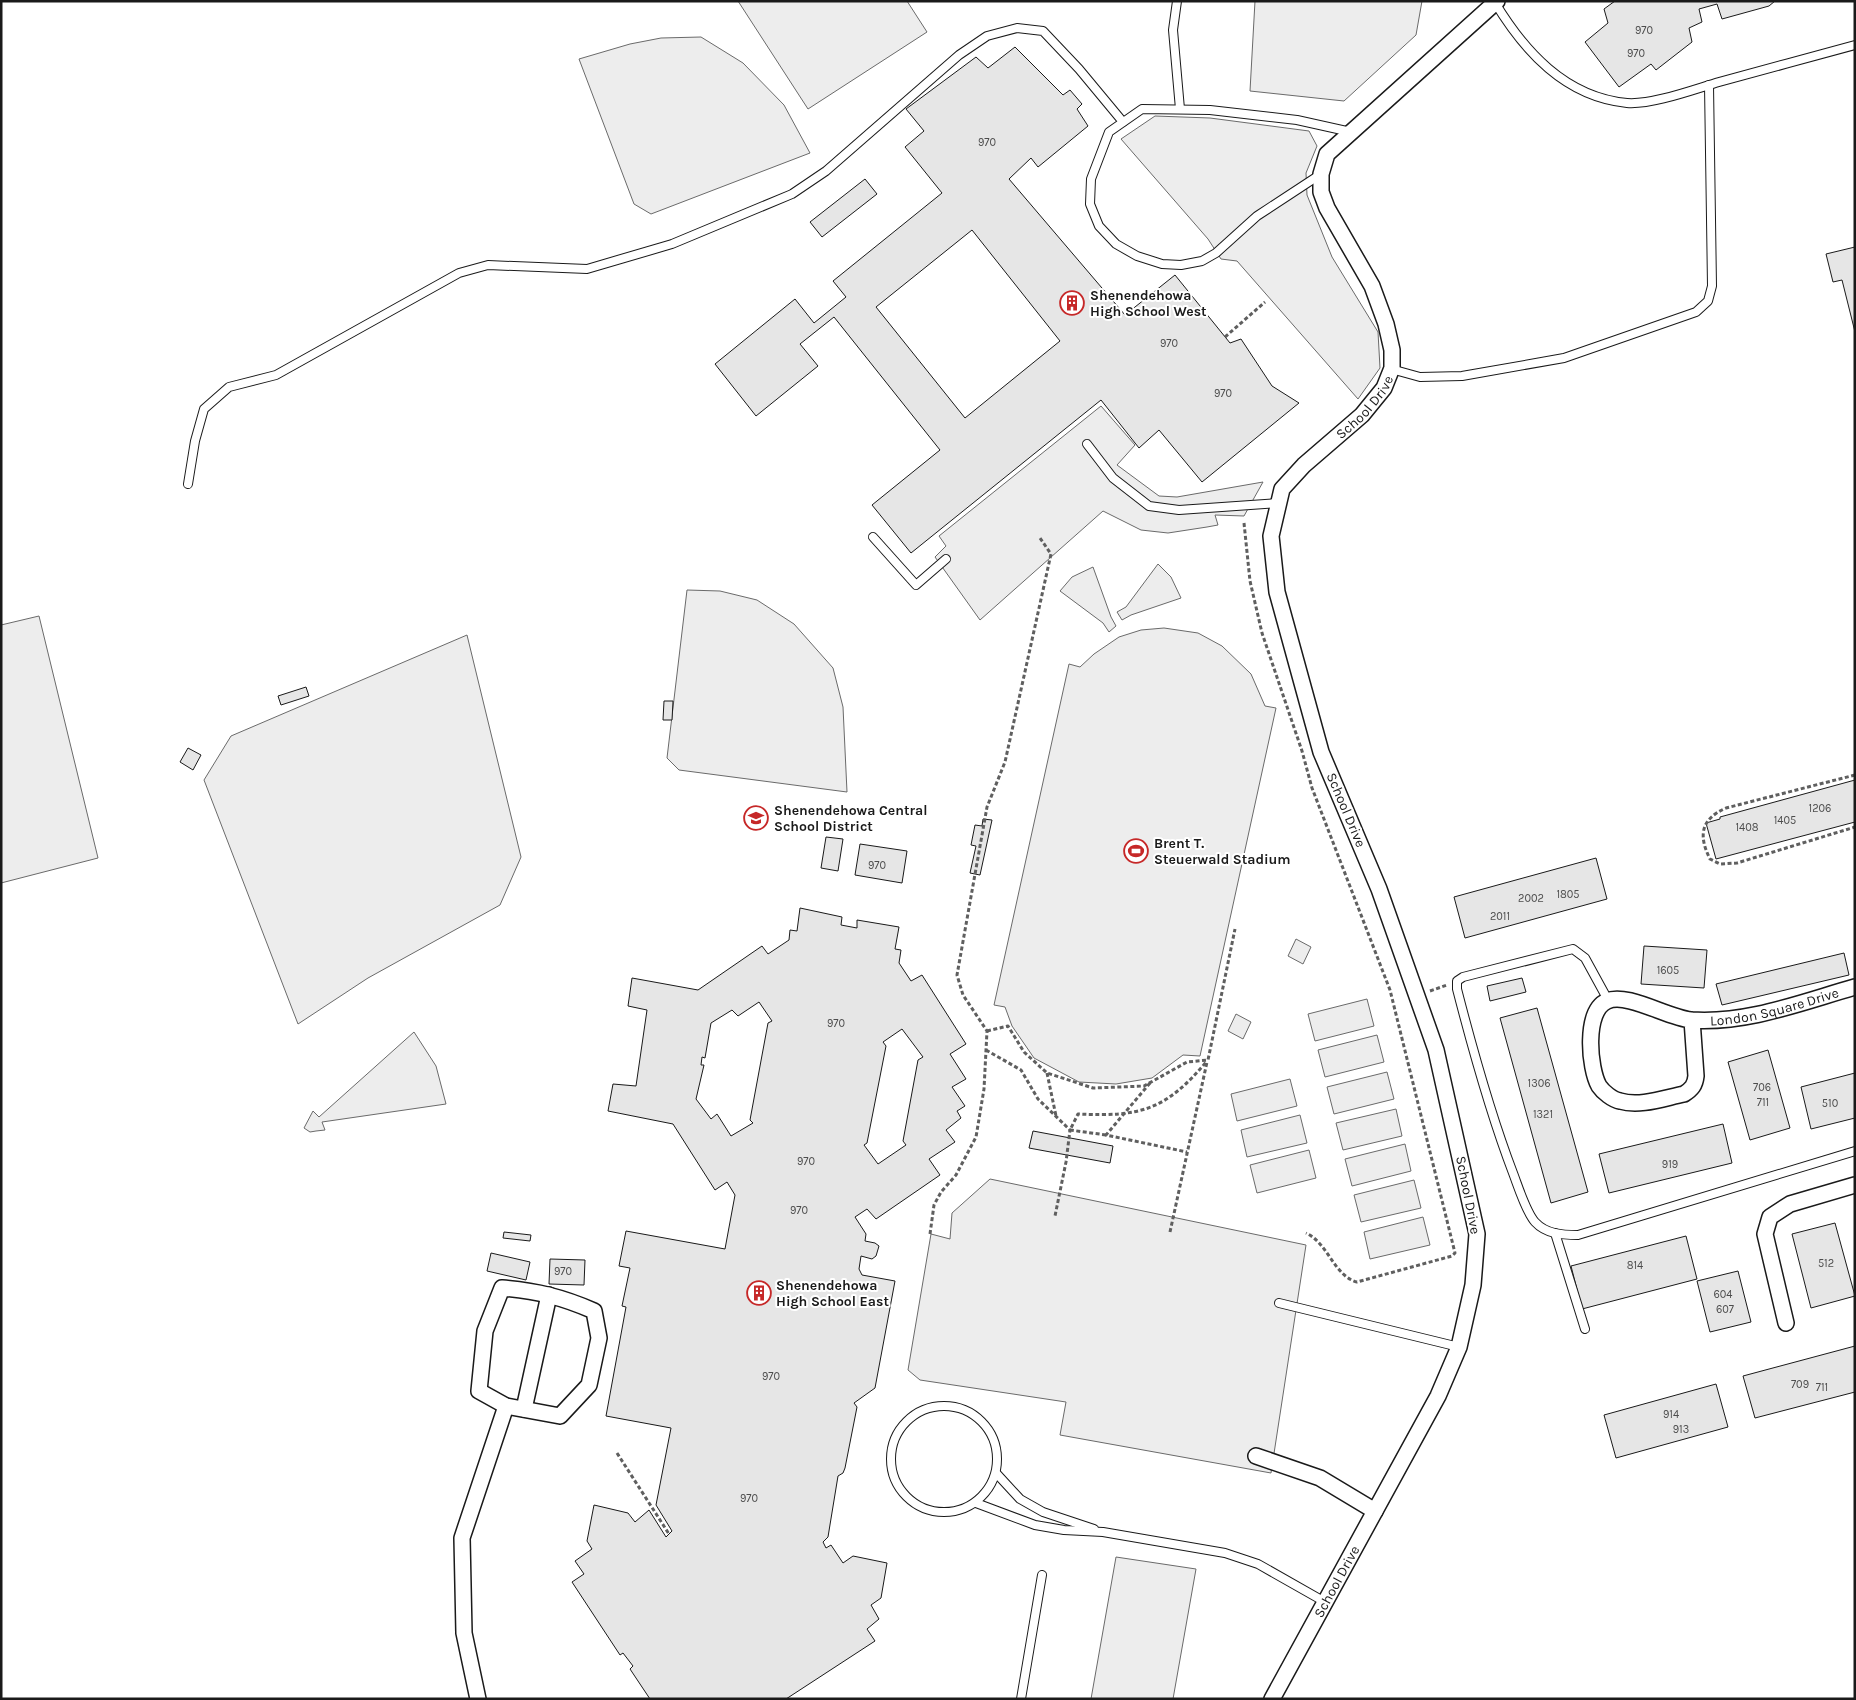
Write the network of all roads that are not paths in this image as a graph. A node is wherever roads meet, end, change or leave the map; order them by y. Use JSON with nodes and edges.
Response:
{"nodes":[{"id":1,"x":1177,"y":1,"type":"edge"},
{"id":2,"x":1495,"y":2,"type":"edge"},
{"id":3,"x":1855,"y":45,"type":"edge"},
{"id":4,"x":1709,"y":85,"type":"junction"},
{"id":5,"x":1180,"y":108,"type":"junction"},
{"id":6,"x":1123,"y":122,"type":"junction"},
{"id":7,"x":1351,"y":132,"type":"junction"},
{"id":8,"x":1321,"y":174,"type":"junction"},
{"id":9,"x":1391,"y":369,"type":"junction"},
{"id":10,"x":1086,"y":444,"type":"dead end"},
{"id":11,"x":188,"y":484,"type":"dead end"},
{"id":12,"x":1279,"y":503,"type":"junction"},
{"id":13,"x":873,"y":537,"type":"dead end"},
{"id":14,"x":946,"y":559,"type":"dead end"},
{"id":15,"x":1855,"y":987,"type":"edge"},
{"id":16,"x":1608,"y":1000,"type":"junction"},
{"id":17,"x":1692,"y":1020,"type":"junction"},
{"id":18,"x":1855,"y":1151,"type":"edge"},
{"id":19,"x":1855,"y":1185,"type":"edge"},
{"id":20,"x":1555,"y":1233,"type":"junction"},
{"id":21,"x":549,"y":1295,"type":"junction"},
{"id":22,"x":1278,"y":1303,"type":"dead end"},
{"id":23,"x":1786,"y":1323,"type":"dead end"},
{"id":24,"x":1585,"y":1329,"type":"dead end"},
{"id":25,"x":1459,"y":1347,"type":"junction"},
{"id":26,"x":506,"y":1406,"type":"junction"},
{"id":27,"x":524,"y":1409,"type":"junction"},
{"id":28,"x":1256,"y":1456,"type":"dead end"},
{"id":29,"x":996,"y":1473,"type":"junction"},
{"id":30,"x":976,"y":1503,"type":"junction"},
{"id":31,"x":1375,"y":1511,"type":"junction"},
{"id":32,"x":1103,"y":1532,"type":"junction"},
{"id":33,"x":1042,"y":1575,"type":"dead end"},
{"id":34,"x":1325,"y":1602,"type":"junction"},
{"id":35,"x":478,"y":1699,"type":"edge"},
{"id":36,"x":1021,"y":1699,"type":"edge"},
{"id":37,"x":1272,"y":1699,"type":"edge"}],
"edges":[{"from":1,"to":5,"type":"lane"},
{"from":2,"to":4,"type":"lane"},
{"from":2,"to":7,"type":"street","name":"School Drive"},
{"from":3,"to":4,"type":"lane"},
{"from":4,"to":9,"type":"lane"},
{"from":5,"to":6,"type":"lane"},
{"from":5,"to":7,"type":"lane"},
{"from":6,"to":8,"type":"lane"},
{"from":6,"to":11,"type":"lane"},
{"from":7,"to":8,"type":"street","name":"School Drive"},
{"from":8,"to":9,"type":"street","name":"School Drive"},
{"from":9,"to":12,"type":"street","name":"School Drive"},
{"from":10,"to":12,"type":"lane"},
{"from":12,"to":25,"type":"street","name":"School Drive"},
{"from":13,"to":14,"type":"lane"},
{"from":15,"to":17,"type":"street","name":"London Square Drive"},
{"from":16,"to":17,"type":"street","name":"London Square Drive"},
{"from":16,"to":17,"type":"street","name":"London Square Drive"},
{"from":16,"to":20,"type":"lane"},
{"from":18,"to":20,"type":"lane"},
{"from":19,"to":23,"type":"street"},
{"from":20,"to":24,"type":"lane"},
{"from":21,"to":26,"type":"street"},
{"from":21,"to":27,"type":"street"},
{"from":21,"to":27,"type":"street"},
{"from":22,"to":25,"type":"lane"},
{"from":25,"to":31,"type":"street","name":"School Drive"},
{"from":26,"to":27,"type":"street"},
{"from":26,"to":35,"type":"street"},
{"from":28,"to":31,"type":"street"},
{"from":29,"to":30,"type":"lane"},
{"from":29,"to":30,"type":"lane"},
{"from":29,"to":32,"type":"lane"},
{"from":30,"to":32,"type":"lane"},
{"from":31,"to":34,"type":"street","name":"School Drive"},
{"from":32,"to":34,"type":"lane"},
{"from":33,"to":36,"type":"lane"},
{"from":34,"to":37,"type":"street","name":"School Drive"}]}
